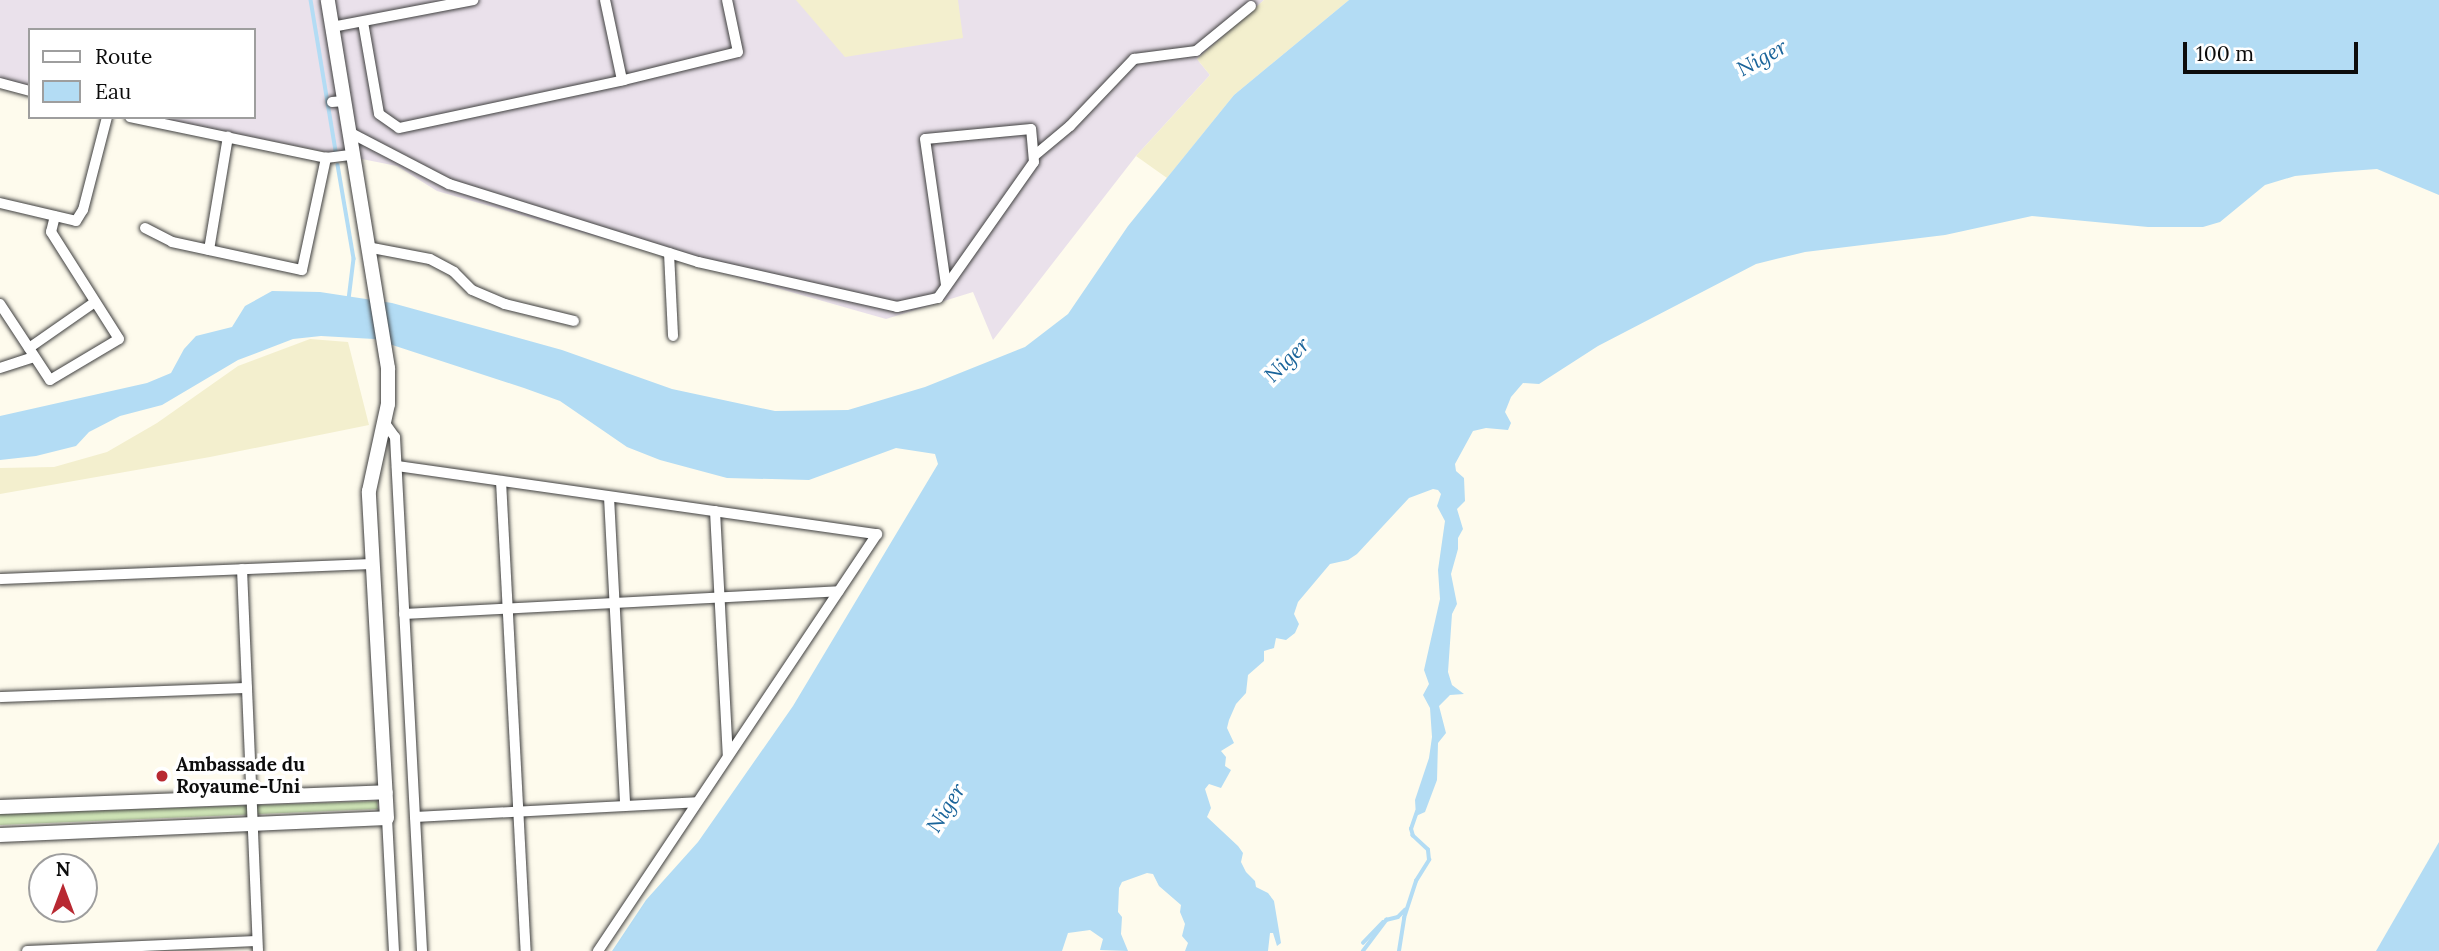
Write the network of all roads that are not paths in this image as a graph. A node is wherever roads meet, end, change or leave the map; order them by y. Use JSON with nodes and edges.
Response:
{"nodes":[{"id":1,"x":328,"y":0,"type":"edge"},
{"id":2,"x":473,"y":0,"type":"edge"},
{"id":3,"x":606,"y":0,"type":"edge"},
{"id":4,"x":727,"y":0,"type":"edge"},
{"id":5,"x":1251,"y":6,"type":"dead end"},
{"id":6,"x":363,"y":22,"type":"junction"},
{"id":7,"x":332,"y":27,"type":"junction"},
{"id":8,"x":622,"y":80,"type":"junction"},
{"id":9,"x":0,"y":83,"type":"edge"},
{"id":10,"x":28,"y":90,"type":"edge"},
{"id":11,"x":106,"y":119,"type":"edge"},
{"id":12,"x":141,"y":119,"type":"edge"},
{"id":13,"x":349,"y":132,"type":"junction"},
{"id":14,"x":228,"y":137,"type":"junction"},
{"id":15,"x":352,"y":155,"type":"junction"},
{"id":16,"x":1034,"y":156,"type":"junction"},
{"id":17,"x":326,"y":158,"type":"junction"},
{"id":18,"x":0,"y":203,"type":"edge"},
{"id":19,"x":55,"y":216,"type":"junction"},
{"id":20,"x":145,"y":228,"type":"dead end"},
{"id":21,"x":367,"y":247,"type":"junction"},
{"id":22,"x":209,"y":250,"type":"junction"},
{"id":23,"x":669,"y":253,"type":"junction"},
{"id":24,"x":946,"y":284,"type":"junction"},
{"id":25,"x":95,"y":302,"type":"junction"},
{"id":26,"x":0,"y":304,"type":"edge"},
{"id":27,"x":574,"y":321,"type":"dead end"},
{"id":28,"x":673,"y":336,"type":"dead end"},
{"id":29,"x":32,"y":353,"type":"junction"},
{"id":30,"x":0,"y":368,"type":"edge"},
{"id":31,"x":384,"y":422,"type":"junction"},
{"id":32,"x":397,"y":466,"type":"junction"},
{"id":33,"x":501,"y":481,"type":"junction"},
{"id":34,"x":609,"y":497,"type":"junction"},
{"id":35,"x":715,"y":512,"type":"junction"},
{"id":36,"x":373,"y":564,"type":"junction"},
{"id":37,"x":242,"y":569,"type":"junction"},
{"id":38,"x":0,"y":579,"type":"edge"},
{"id":39,"x":838,"y":591,"type":"junction"},
{"id":40,"x":720,"y":597,"type":"junction"},
{"id":41,"x":615,"y":603,"type":"junction"},
{"id":42,"x":508,"y":608,"type":"junction"},
{"id":43,"x":404,"y":614,"type":"junction"},
{"id":44,"x":247,"y":688,"type":"junction"},
{"id":45,"x":0,"y":697,"type":"edge"},
{"id":46,"x":728,"y":756,"type":"junction"},
{"id":47,"x":386,"y":792,"type":"junction"},
{"id":48,"x":252,"y":797,"type":"junction"},
{"id":49,"x":697,"y":802,"type":"junction"},
{"id":50,"x":625,"y":806,"type":"junction"},
{"id":51,"x":0,"y":807,"type":"edge"},
{"id":52,"x":519,"y":811,"type":"junction"},
{"id":53,"x":415,"y":817,"type":"junction"},
{"id":54,"x":387,"y":818,"type":"junction"},
{"id":55,"x":253,"y":824,"type":"junction"},
{"id":56,"x":0,"y":835,"type":"edge"},
{"id":57,"x":258,"y":946,"type":"edge"},
{"id":58,"x":27,"y":951,"type":"edge"},
{"id":59,"x":394,"y":951,"type":"edge"},
{"id":60,"x":422,"y":951,"type":"edge"},
{"id":61,"x":526,"y":951,"type":"edge"},
{"id":62,"x":598,"y":951,"type":"edge"}],
"edges":[{"from":1,"to":7,"type":"street"},
{"from":2,"to":6,"type":"street"},
{"from":3,"to":8,"type":"street"},
{"from":4,"to":8,"type":"street"},
{"from":5,"to":16,"type":"street"},
{"from":6,"to":7,"type":"street"},
{"from":6,"to":8,"type":"street"},
{"from":7,"to":13,"type":"street"},
{"from":9,"to":10,"type":"street"},
{"from":11,"to":19,"type":"street"},
{"from":12,"to":14,"type":"street"},
{"from":13,"to":15,"type":"street"},
{"from":13,"to":23,"type":"street"},
{"from":14,"to":17,"type":"street"},
{"from":14,"to":22,"type":"street"},
{"from":15,"to":17,"type":"street"},
{"from":15,"to":21,"type":"street"},
{"from":16,"to":24,"type":"street"},
{"from":16,"to":24,"type":"street"},
{"from":17,"to":22,"type":"street"},
{"from":18,"to":19,"type":"street"},
{"from":19,"to":25,"type":"street"},
{"from":20,"to":22,"type":"street"},
{"from":21,"to":27,"type":"street"},
{"from":21,"to":31,"type":"street"},
{"from":23,"to":24,"type":"street"},
{"from":23,"to":28,"type":"street"},
{"from":25,"to":29,"type":"street"},
{"from":25,"to":29,"type":"street"},
{"from":26,"to":29,"type":"street"},
{"from":29,"to":30,"type":"street"},
{"from":31,"to":32,"type":"street"},
{"from":31,"to":36,"type":"street"},
{"from":32,"to":33,"type":"street"},
{"from":32,"to":43,"type":"street"},
{"from":33,"to":34,"type":"street"},
{"from":33,"to":42,"type":"street"},
{"from":34,"to":35,"type":"street"},
{"from":34,"to":41,"type":"street"},
{"from":35,"to":39,"type":"street"},
{"from":35,"to":40,"type":"street"},
{"from":36,"to":37,"type":"street"},
{"from":36,"to":47,"type":"street"},
{"from":37,"to":38,"type":"street"},
{"from":37,"to":44,"type":"street"},
{"from":39,"to":40,"type":"street"},
{"from":39,"to":46,"type":"street"},
{"from":40,"to":41,"type":"street"},
{"from":40,"to":46,"type":"street"},
{"from":41,"to":42,"type":"street"},
{"from":41,"to":50,"type":"street"},
{"from":42,"to":43,"type":"street"},
{"from":42,"to":52,"type":"street"},
{"from":43,"to":53,"type":"street"},
{"from":44,"to":45,"type":"street"},
{"from":44,"to":48,"type":"street"},
{"from":46,"to":49,"type":"street"},
{"from":47,"to":48,"type":"street"},
{"from":47,"to":54,"type":"street"},
{"from":48,"to":51,"type":"street"},
{"from":48,"to":55,"type":"street"},
{"from":49,"to":50,"type":"street"},
{"from":49,"to":62,"type":"street"},
{"from":50,"to":52,"type":"street"},
{"from":52,"to":53,"type":"street"},
{"from":52,"to":61,"type":"street"},
{"from":53,"to":60,"type":"street"},
{"from":54,"to":55,"type":"street"},
{"from":54,"to":59,"type":"street"},
{"from":55,"to":56,"type":"street"},
{"from":55,"to":57,"type":"street"},
{"from":57,"to":58,"type":"street"}]}
